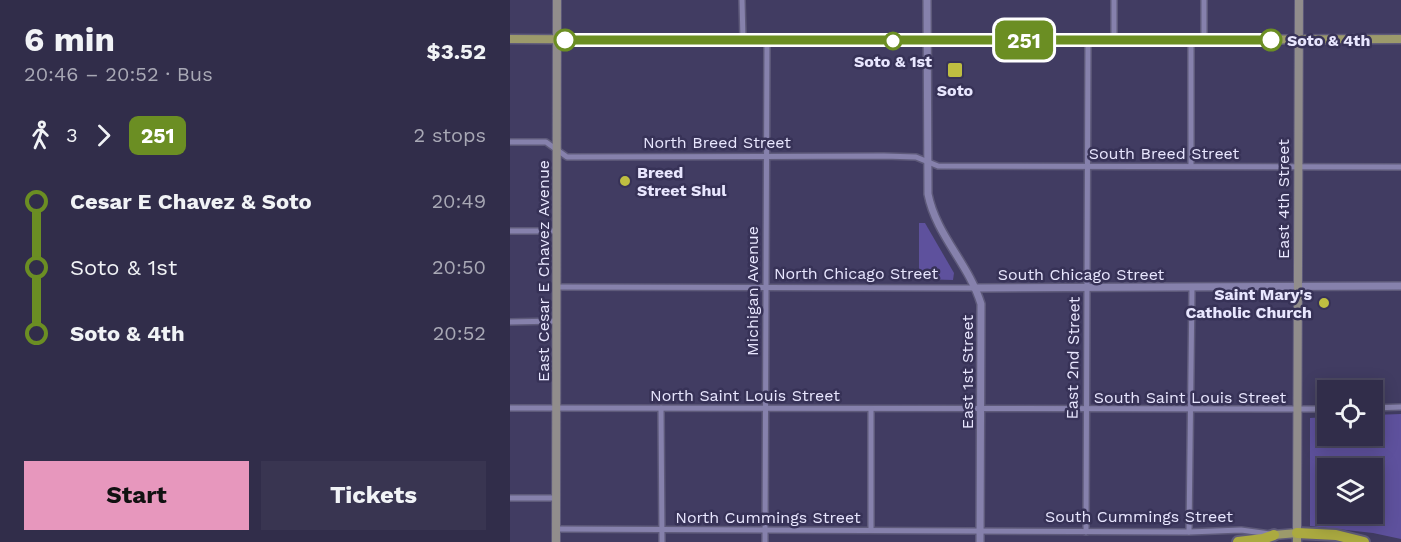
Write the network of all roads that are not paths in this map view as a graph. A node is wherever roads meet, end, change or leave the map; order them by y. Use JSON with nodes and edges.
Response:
{"nodes":[{"id":1,"x":557,"y":0,"type":"edge"},
{"id":2,"x":742,"y":0,"type":"edge"},
{"id":3,"x":927,"y":0,"type":"edge"},
{"id":4,"x":1114,"y":0,"type":"edge"},
{"id":5,"x":1204,"y":0,"type":"edge"},
{"id":6,"x":1299,"y":0,"type":"edge"},
{"id":7,"x":510,"y":39,"type":"edge"},
{"id":8,"x":1299,"y":39,"type":"junction"},
{"id":9,"x":1401,"y":39,"type":"edge"},
{"id":10,"x":557,"y":40,"type":"junction"},
{"id":11,"x":743,"y":40,"type":"junction"},
{"id":12,"x":767,"y":40,"type":"junction"},
{"id":13,"x":1088,"y":40,"type":"junction"},
{"id":14,"x":1114,"y":40,"type":"junction"},
{"id":15,"x":1191,"y":40,"type":"junction"},
{"id":16,"x":1204,"y":40,"type":"junction"},
{"id":17,"x":927,"y":41,"type":"junction"},
{"id":18,"x":510,"y":142,"type":"edge"},
{"id":19,"x":557,"y":150,"type":"junction"},
{"id":20,"x":765,"y":155,"type":"junction"},
{"id":21,"x":928,"y":161,"type":"junction"},
{"id":22,"x":1191,"y":166,"type":"junction"},
{"id":23,"x":1298,"y":166,"type":"junction"},
{"id":24,"x":1088,"y":167,"type":"junction"},
{"id":25,"x":1401,"y":167,"type":"edge"},
{"id":26,"x":510,"y":231,"type":"edge"},
{"id":27,"x":557,"y":231,"type":"junction"},
{"id":28,"x":765,"y":286,"type":"junction"},
{"id":29,"x":1401,"y":286,"type":"edge"},
{"id":30,"x":556,"y":287,"type":"junction"},
{"id":31,"x":1088,"y":287,"type":"junction"},
{"id":32,"x":1298,"y":287,"type":"junction"},
{"id":33,"x":976,"y":288,"type":"junction"},
{"id":34,"x":1192,"y":288,"type":"junction"},
{"id":35,"x":556,"y":321,"type":"junction"},
{"id":36,"x":510,"y":322,"type":"edge"},
{"id":37,"x":1401,"y":407,"type":"edge"},
{"id":38,"x":510,"y":408,"type":"edge"},
{"id":39,"x":556,"y":408,"type":"junction"},
{"id":40,"x":661,"y":408,"type":"junction"},
{"id":41,"x":765,"y":408,"type":"junction"},
{"id":42,"x":1383,"y":408,"type":"edge"},
{"id":43,"x":871,"y":409,"type":"junction"},
{"id":44,"x":1317,"y":409,"type":"edge"},
{"id":45,"x":981,"y":410,"type":"junction"},
{"id":46,"x":1086,"y":410,"type":"junction"},
{"id":47,"x":1191,"y":410,"type":"junction"},
{"id":48,"x":1297,"y":410,"type":"junction"},
{"id":49,"x":510,"y":498,"type":"edge"},
{"id":50,"x":556,"y":498,"type":"junction"},
{"id":51,"x":556,"y":530,"type":"junction"},
{"id":52,"x":870,"y":530,"type":"junction"},
{"id":53,"x":662,"y":531,"type":"junction"},
{"id":54,"x":765,"y":531,"type":"junction"},
{"id":55,"x":980,"y":532,"type":"junction"},
{"id":56,"x":1086,"y":532,"type":"junction"},
{"id":57,"x":1189,"y":532,"type":"junction"},
{"id":58,"x":1274,"y":535,"type":"junction"},
{"id":59,"x":1297,"y":537,"type":"edge"},
{"id":60,"x":555,"y":542,"type":"edge"},
{"id":61,"x":662,"y":542,"type":"edge"},
{"id":62,"x":765,"y":542,"type":"edge"},
{"id":63,"x":980,"y":542,"type":"edge"},
{"id":64,"x":1238,"y":542,"type":"edge"},
{"id":65,"x":1364,"y":542,"type":"edge"}],
"edges":[{"from":1,"to":10,"type":"main road","name":"East Cesar E Chavez Avenue"},
{"from":2,"to":11,"type":"street"},
{"from":3,"to":17,"type":"street","name":"East 1st Street"},
{"from":4,"to":14,"type":"street"},
{"from":5,"to":16,"type":"street"},
{"from":6,"to":8,"type":"main road","name":"East 4th Street"},
{"from":7,"to":10,"type":"main road"},
{"from":8,"to":9,"type":"main road"},
{"from":8,"to":16,"type":"main road"},
{"from":8,"to":23,"type":"main road","name":"East 4th Street"},
{"from":10,"to":11,"type":"main road"},
{"from":10,"to":19,"type":"main road","name":"East Cesar E Chavez Avenue"},
{"from":11,"to":12,"type":"main road"},
{"from":12,"to":17,"type":"main road"},
{"from":12,"to":20,"type":"street","name":"Michigan Avenue"},
{"from":13,"to":14,"type":"main road"},
{"from":13,"to":17,"type":"main road"},
{"from":13,"to":24,"type":"street","name":"East 2nd Street"},
{"from":14,"to":15,"type":"main road"},
{"from":15,"to":16,"type":"main road"},
{"from":15,"to":22,"type":"street"},
{"from":17,"to":21,"type":"street","name":"East 1st Street"},
{"from":18,"to":19,"type":"street","name":"North Breed Street"},
{"from":19,"to":20,"type":"street","name":"North Breed Street"},
{"from":19,"to":27,"type":"main road","name":"East Cesar E Chavez Avenue"},
{"from":20,"to":21,"type":"street","name":"North Breed Street"},
{"from":20,"to":28,"type":"street","name":"Michigan Avenue"},
{"from":21,"to":24,"type":"street","name":"South Breed Street"},
{"from":21,"to":33,"type":"street","name":"East 1st Street"},
{"from":22,"to":23,"type":"street","name":"South Breed Street"},
{"from":22,"to":24,"type":"street","name":"South Breed Street"},
{"from":23,"to":25,"type":"street","name":"South Breed Street"},
{"from":23,"to":32,"type":"main road","name":"East 4th Street"},
{"from":24,"to":31,"type":"street","name":"East 2nd Street"},
{"from":26,"to":27,"type":"street"},
{"from":27,"to":30,"type":"main road","name":"East Cesar E Chavez Avenue"},
{"from":28,"to":30,"type":"street","name":"North Chicago Street"},
{"from":28,"to":33,"type":"street","name":"North Chicago Street"},
{"from":28,"to":41,"type":"street","name":"Michigan Avenue"},
{"from":29,"to":32,"type":"street","name":"South Chicago Street"},
{"from":30,"to":35,"type":"main road","name":"East Cesar E Chavez Avenue"},
{"from":31,"to":33,"type":"street","name":"South Chicago Street"},
{"from":31,"to":34,"type":"street","name":"South Chicago Street"},
{"from":31,"to":46,"type":"street","name":"East 2nd Street"},
{"from":32,"to":34,"type":"street","name":"South Chicago Street"},
{"from":32,"to":48,"type":"main road","name":"East 4th Street"},
{"from":33,"to":45,"type":"street","name":"East 1st Street"},
{"from":34,"to":47,"type":"street"},
{"from":35,"to":36,"type":"street"},
{"from":35,"to":39,"type":"main road","name":"East Cesar E Chavez Avenue"},
{"from":37,"to":42,"type":"street"},
{"from":38,"to":39,"type":"street","name":"North Saint Louis Street"},
{"from":39,"to":40,"type":"street","name":"North Saint Louis Street"},
{"from":39,"to":50,"type":"main road","name":"East Cesar E Chavez Avenue"},
{"from":40,"to":41,"type":"street","name":"North Saint Louis Street"},
{"from":40,"to":53,"type":"street"},
{"from":41,"to":43,"type":"street","name":"North Saint Louis Street"},
{"from":41,"to":54,"type":"street","name":"Michigan Avenue"},
{"from":43,"to":45,"type":"street","name":"North Saint Louis Street"},
{"from":43,"to":52,"type":"street"},
{"from":44,"to":48,"type":"street","name":"South Saint Louis Street"},
{"from":45,"to":46,"type":"street","name":"South Saint Louis Street"},
{"from":45,"to":55,"type":"street","name":"East 1st Street"},
{"from":46,"to":47,"type":"street","name":"South Saint Louis Street"},
{"from":46,"to":56,"type":"street","name":"East 2nd Street"},
{"from":47,"to":48,"type":"street","name":"South Saint Louis Street"},
{"from":47,"to":57,"type":"street"},
{"from":48,"to":59,"type":"main road","name":"East 4th Street"},
{"from":49,"to":50,"type":"street"},
{"from":50,"to":51,"type":"main road","name":"East Cesar E Chavez Avenue"},
{"from":51,"to":53,"type":"street","name":"North Cummings Street"},
{"from":51,"to":60,"type":"main road","name":"East Cesar E Chavez Avenue"},
{"from":52,"to":54,"type":"street","name":"North Cummings Street"},
{"from":52,"to":55,"type":"street","name":"North Cummings Street"},
{"from":53,"to":54,"type":"street","name":"North Cummings Street"},
{"from":53,"to":61,"type":"street"},
{"from":54,"to":62,"type":"street","name":"Michigan Avenue"},
{"from":55,"to":56,"type":"street","name":"South Cummings Street"},
{"from":55,"to":63,"type":"street","name":"East 1st Street"},
{"from":56,"to":57,"type":"street","name":"South Cummings Street"},
{"from":57,"to":58,"type":"street","name":"South Cummings Street"},
{"from":58,"to":59,"type":"main road","name":"South Cummings Street"},
{"from":58,"to":64,"type":"highway"},
{"from":59,"to":65,"type":"highway"}]}
